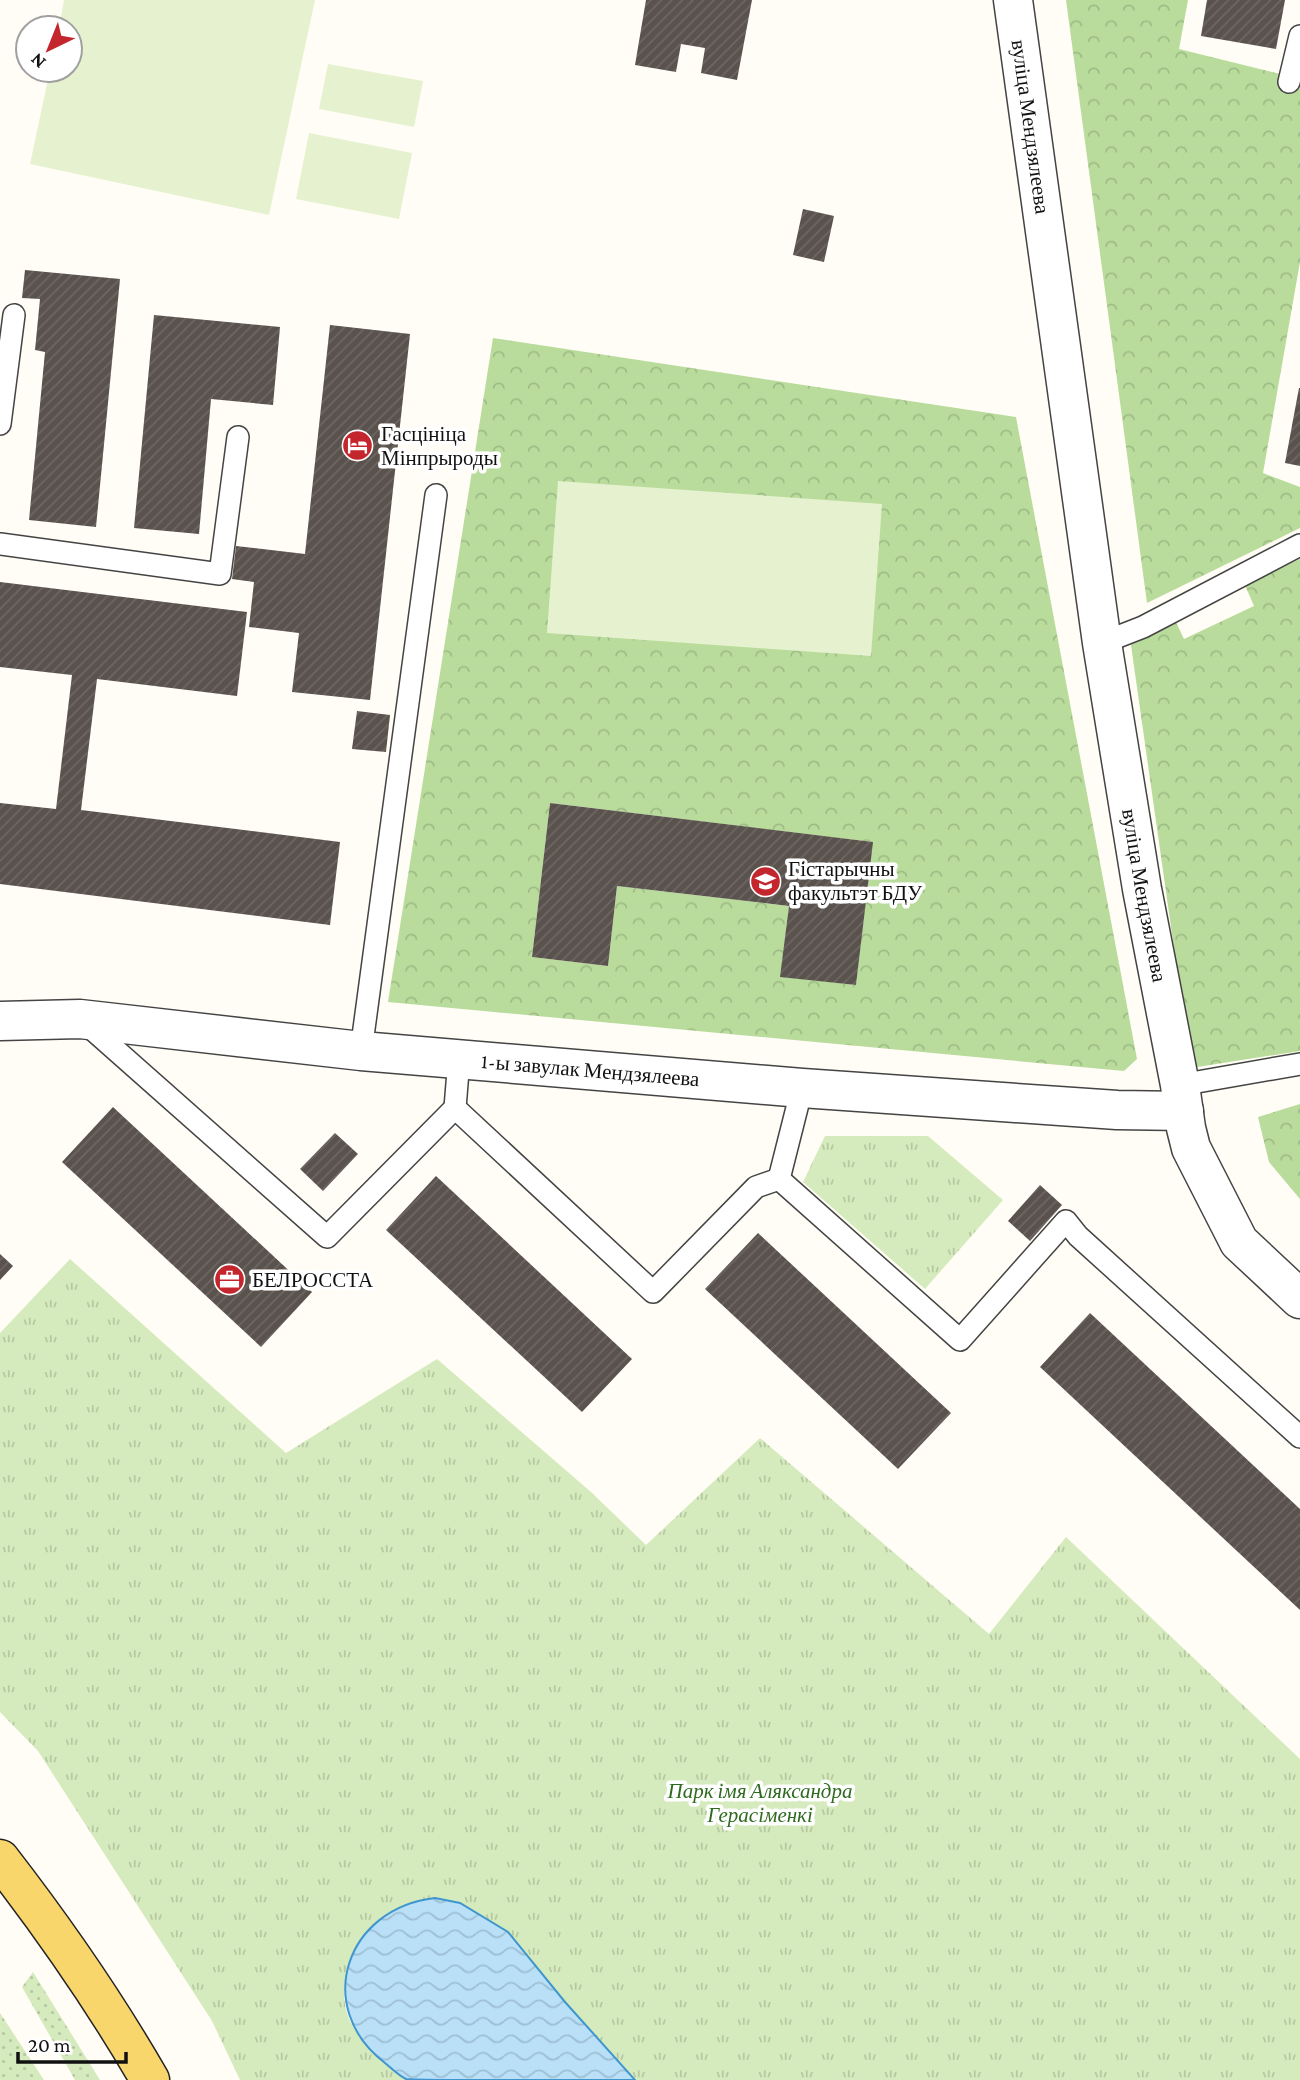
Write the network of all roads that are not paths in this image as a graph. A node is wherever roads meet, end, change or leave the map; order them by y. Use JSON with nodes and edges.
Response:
{"nodes":[{"id":1,"x":1013,"y":0,"type":"edge"},
{"id":2,"x":1300,"y":36,"type":"edge"},
{"id":3,"x":1289,"y":82,"type":"dead end"},
{"id":4,"x":15,"y":315,"type":"dead end"},
{"id":5,"x":0,"y":424,"type":"edge"},
{"id":6,"x":239,"y":437,"type":"dead end"},
{"id":7,"x":436,"y":495,"type":"dead end"},
{"id":8,"x":0,"y":544,"type":"edge"},
{"id":9,"x":1300,"y":545,"type":"edge"},
{"id":10,"x":1102,"y":643,"type":"junction"},
{"id":11,"x":80,"y":1019,"type":"junction"},
{"id":12,"x":0,"y":1021,"type":"edge"},
{"id":13,"x":361,"y":1051,"type":"junction"},
{"id":14,"x":459,"y":1059,"type":"junction"},
{"id":15,"x":1300,"y":1064,"type":"edge"},
{"id":16,"x":802,"y":1088,"type":"junction"},
{"id":17,"x":1182,"y":1098,"type":"junction"},
{"id":18,"x":455,"y":1108,"type":"junction"},
{"id":19,"x":779,"y":1179,"type":"junction"},
{"id":20,"x":1300,"y":1299,"type":"edge"},
{"id":21,"x":1300,"y":1437,"type":"edge"},
{"id":22,"x":0,"y":1859,"type":"edge"},
{"id":23,"x":150,"y":2080,"type":"edge"}],
"edges":[{"from":1,"to":10,"type":"street","name":"вуліца Мендзялеева"},
{"from":2,"to":3,"type":"lane"},
{"from":4,"to":5,"type":"lane"},
{"from":6,"to":8,"type":"lane"},
{"from":7,"to":13,"type":"lane"},
{"from":9,"to":10,"type":"lane"},
{"from":10,"to":17,"type":"street","name":"вуліца Мендзялеева"},
{"from":11,"to":12,"type":"street","name":"1-ы завулак Мендзялеева"},
{"from":11,"to":13,"type":"street","name":"1-ы завулак Мендзялеева"},
{"from":11,"to":18,"type":"lane"},
{"from":13,"to":14,"type":"street","name":"1-ы завулак Мендзялеева"},
{"from":14,"to":16,"type":"street","name":"1-ы завулак Мендзялеева"},
{"from":14,"to":18,"type":"lane"},
{"from":15,"to":17,"type":"lane"},
{"from":16,"to":17,"type":"street","name":"1-ы завулак Мендзялеева"},
{"from":16,"to":19,"type":"lane"},
{"from":17,"to":20,"type":"street","name":"вуліца Мендзялеева"},
{"from":18,"to":19,"type":"lane"},
{"from":19,"to":21,"type":"lane"},
{"from":22,"to":23,"type":"main road"}]}
